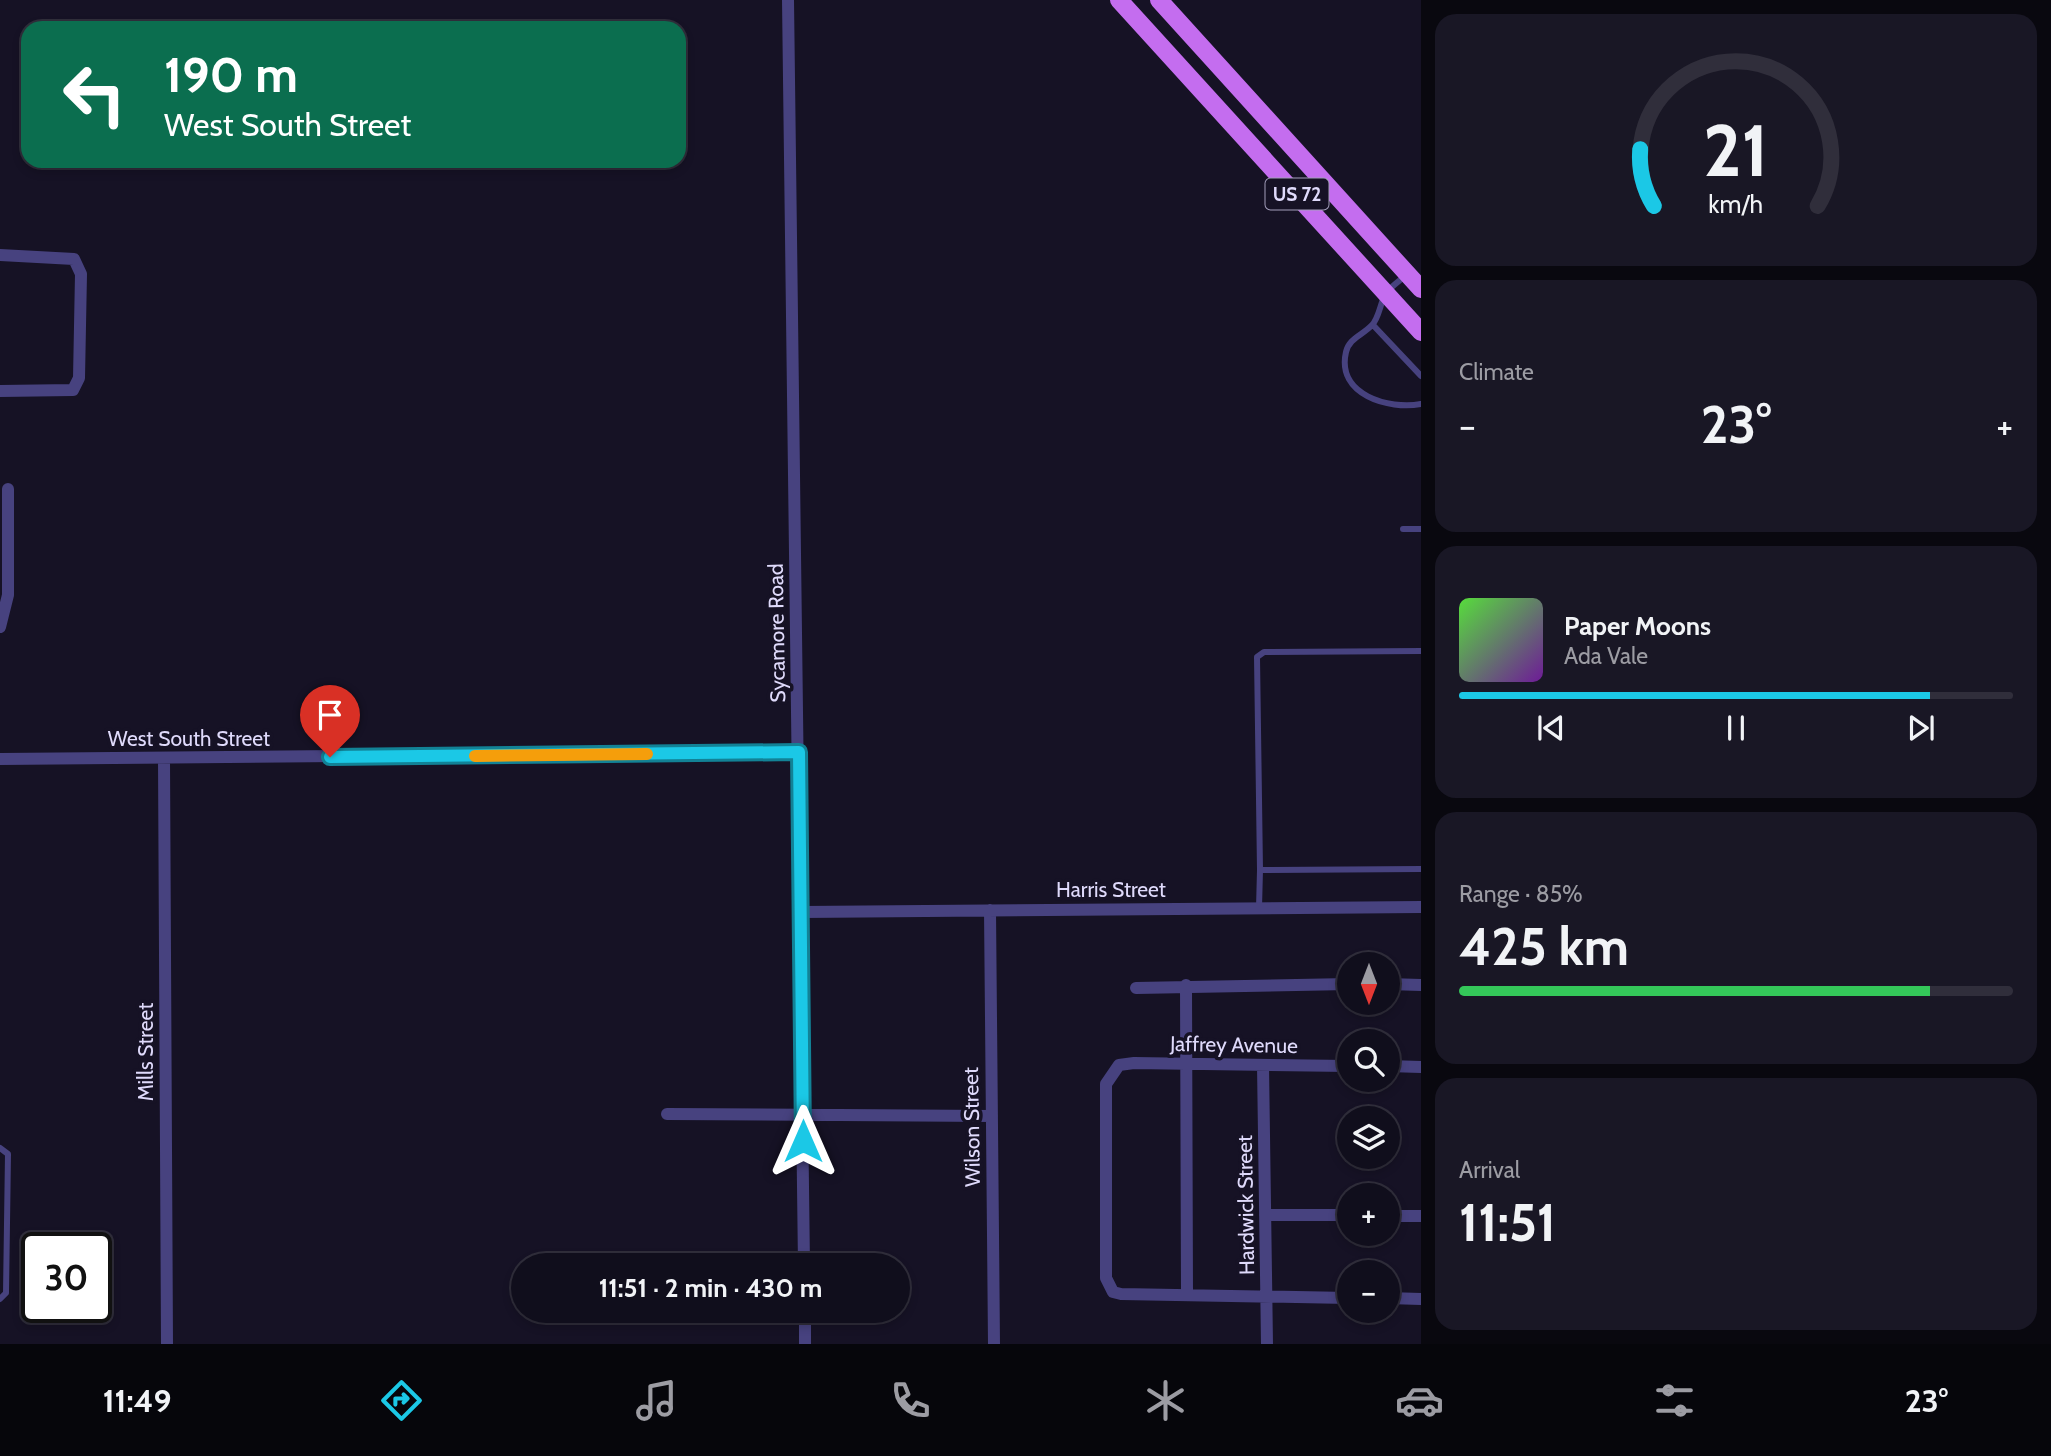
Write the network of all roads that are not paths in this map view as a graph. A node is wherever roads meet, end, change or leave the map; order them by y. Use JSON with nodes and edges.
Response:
{"nodes":[{"id":1,"x":788,"y":0,"type":"edge"},
{"id":2,"x":1119,"y":0,"type":"edge"},
{"id":3,"x":1159,"y":0,"type":"edge"},
{"id":4,"x":1193,"y":38,"type":"junction"},
{"id":5,"x":1172,"y":56,"type":"junction"},
{"id":6,"x":0,"y":256,"type":"edge"},
{"id":7,"x":1407,"y":274,"type":"junction"},
{"id":8,"x":1421,"y":289,"type":"edge"},
{"id":9,"x":1387,"y":293,"type":"junction"},
{"id":10,"x":1373,"y":324,"type":"junction"},
{"id":11,"x":1421,"y":332,"type":"edge"},
{"id":12,"x":1421,"y":376,"type":"edge"},
{"id":13,"x":0,"y":391,"type":"edge"},
{"id":14,"x":1421,"y":404,"type":"edge"},
{"id":15,"x":8,"y":489,"type":"dead end"},
{"id":16,"x":1404,"y":529,"type":"dead end"},
{"id":17,"x":1421,"y":529,"type":"edge"},
{"id":18,"x":0,"y":627,"type":"edge"},
{"id":19,"x":1421,"y":651,"type":"edge"},
{"id":20,"x":799,"y":752,"type":"junction"},
{"id":21,"x":0,"y":759,"type":"edge"},
{"id":22,"x":164,"y":759,"type":"junction"},
{"id":23,"x":1421,"y":869,"type":"edge"},
{"id":24,"x":1259,"y":870,"type":"junction"},
{"id":25,"x":1421,"y":907,"type":"edge"},
{"id":26,"x":1259,"y":908,"type":"junction"},
{"id":27,"x":990,"y":910,"type":"junction"},
{"id":28,"x":802,"y":912,"type":"junction"},
{"id":29,"x":1337,"y":984,"type":"edge"},
{"id":30,"x":1400,"y":984,"type":"edge"},
{"id":31,"x":1186,"y":985,"type":"junction"},
{"id":32,"x":1421,"y":985,"type":"edge"},
{"id":33,"x":1136,"y":988,"type":"dead end"},
{"id":34,"x":1186,"y":1064,"type":"junction"},
{"id":35,"x":1263,"y":1065,"type":"junction"},
{"id":36,"x":1337,"y":1066,"type":"edge"},
{"id":37,"x":1400,"y":1066,"type":"edge"},
{"id":38,"x":1421,"y":1067,"type":"edge"},
{"id":39,"x":667,"y":1114,"type":"dead end"},
{"id":40,"x":803,"y":1116,"type":"junction"},
{"id":41,"x":992,"y":1116,"type":"junction"},
{"id":42,"x":0,"y":1148,"type":"edge"},
{"id":43,"x":1265,"y":1215,"type":"junction"},
{"id":44,"x":1337,"y":1215,"type":"edge"},
{"id":45,"x":1400,"y":1216,"type":"edge"},
{"id":46,"x":1421,"y":1216,"type":"edge"},
{"id":47,"x":804,"y":1253,"type":"edge"},
{"id":48,"x":1187,"y":1294,"type":"junction"},
{"id":49,"x":1266,"y":1297,"type":"junction"},
{"id":50,"x":1337,"y":1298,"type":"edge"},
{"id":51,"x":1400,"y":1298,"type":"edge"},
{"id":52,"x":1421,"y":1298,"type":"edge"},
{"id":53,"x":0,"y":1299,"type":"edge"},
{"id":54,"x":805,"y":1323,"type":"edge"},
{"id":55,"x":167,"y":1344,"type":"edge"},
{"id":56,"x":806,"y":1344,"type":"edge"},
{"id":57,"x":994,"y":1344,"type":"edge"},
{"id":58,"x":1267,"y":1344,"type":"edge"}],
"edges":[{"from":1,"to":20,"type":"street","name":"Sycamore Road"},
{"from":2,"to":5,"type":"main road","number":"US 72"},
{"from":3,"to":4,"type":"main road","number":"US 72"},
{"from":4,"to":5,"type":"main road"},
{"from":4,"to":7,"type":"main road","number":"US 72"},
{"from":5,"to":9,"type":"main road","number":"US 72"},
{"from":6,"to":13,"type":"street"},
{"from":7,"to":8,"type":"main road","number":"US 72"},
{"from":7,"to":9,"type":"lane"},
{"from":9,"to":10,"type":"lane"},
{"from":9,"to":11,"type":"main road","number":"US 72"},
{"from":10,"to":12,"type":"lane"},
{"from":10,"to":14,"type":"lane"},
{"from":15,"to":18,"type":"street"},
{"from":16,"to":17,"type":"lane"},
{"from":19,"to":24,"type":"lane"},
{"from":20,"to":22,"type":"street","name":"West South Street"},
{"from":20,"to":28,"type":"street","name":"Sycamore Road"},
{"from":21,"to":22,"type":"street","name":"West South Street"},
{"from":22,"to":55,"type":"street","name":"Mills Street"},
{"from":23,"to":24,"type":"lane"},
{"from":24,"to":26,"type":"lane"},
{"from":25,"to":26,"type":"street","name":"Harris Street"},
{"from":26,"to":27,"type":"street","name":"Harris Street"},
{"from":27,"to":28,"type":"street","name":"Harris Street"},
{"from":27,"to":41,"type":"street","name":"Wilson Street"},
{"from":28,"to":40,"type":"street","name":"Sycamore Road"},
{"from":29,"to":31,"type":"street"},
{"from":30,"to":32,"type":"street"},
{"from":31,"to":33,"type":"street"},
{"from":31,"to":34,"type":"street"},
{"from":34,"to":35,"type":"street","name":"Jaffrey Avenue"},
{"from":34,"to":48,"type":"street"},
{"from":34,"to":48,"type":"street","name":"Jaffrey Avenue"},
{"from":35,"to":36,"type":"street","name":"Jaffrey Avenue"},
{"from":35,"to":43,"type":"street","name":"Hardwick Street"},
{"from":37,"to":38,"type":"street"},
{"from":39,"to":40,"type":"street"},
{"from":40,"to":41,"type":"street"},
{"from":40,"to":47,"type":"street","name":"Sycamore Road"},
{"from":41,"to":57,"type":"street","name":"Wilson Street"},
{"from":42,"to":53,"type":"lane"},
{"from":43,"to":44,"type":"street"},
{"from":43,"to":49,"type":"street","name":"Hardwick Street"},
{"from":45,"to":46,"type":"street"},
{"from":48,"to":49,"type":"street"},
{"from":49,"to":50,"type":"street"},
{"from":49,"to":58,"type":"street","name":"Hardwick Street"},
{"from":51,"to":52,"type":"street"},
{"from":54,"to":56,"type":"street"}]}
